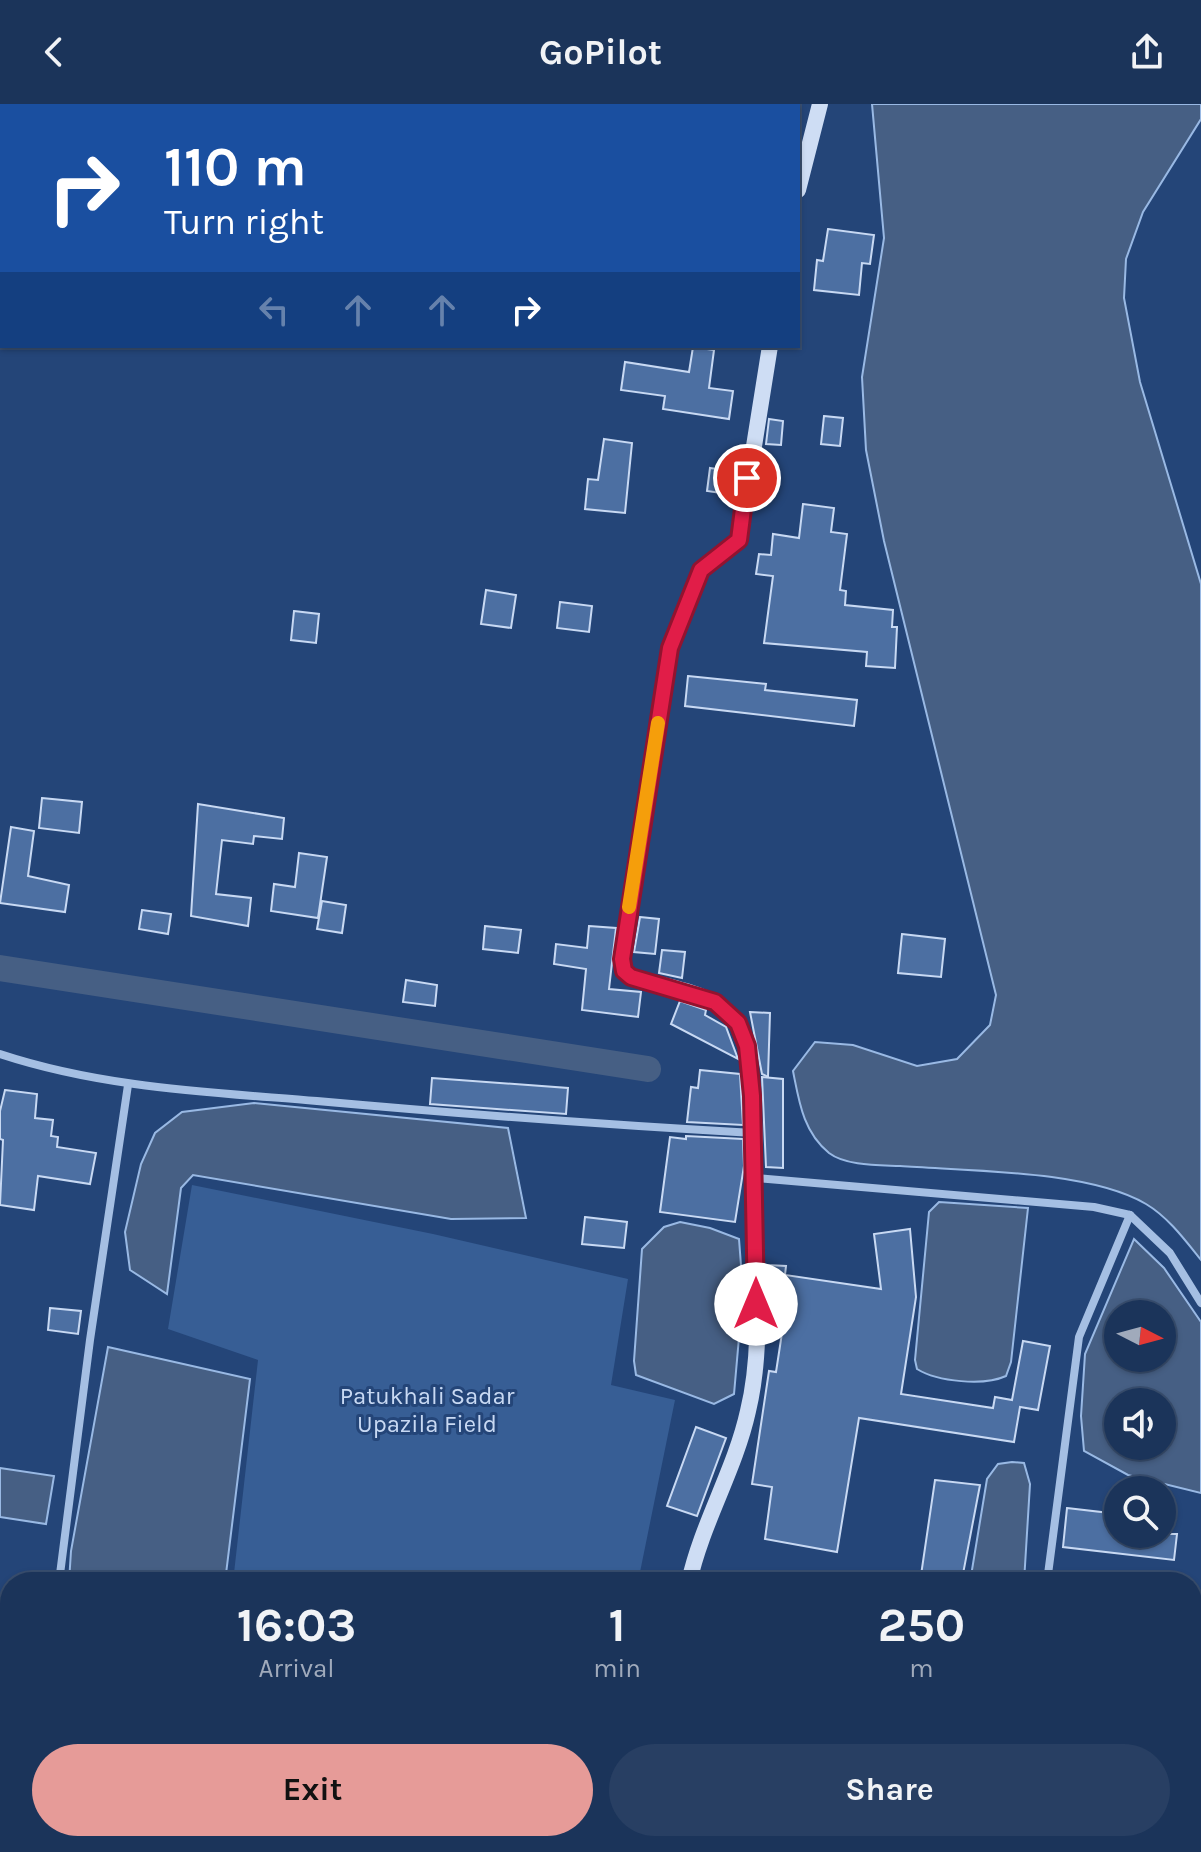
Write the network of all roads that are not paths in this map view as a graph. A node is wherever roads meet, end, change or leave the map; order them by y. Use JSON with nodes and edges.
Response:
{"nodes":[{"id":1,"x":820,"y":104,"type":"edge"},
{"id":2,"x":800,"y":182,"type":"edge"},
{"id":3,"x":770,"y":348,"type":"edge"},
{"id":4,"x":0,"y":1054,"type":"edge"},
{"id":5,"x":128,"y":1085,"type":"junction"},
{"id":6,"x":753,"y":1133,"type":"junction"},
{"id":7,"x":754,"y":1178,"type":"junction"},
{"id":8,"x":1130,"y":1215,"type":"junction"},
{"id":9,"x":1201,"y":1303,"type":"edge"},
{"id":10,"x":60,"y":1572,"type":"edge"},
{"id":11,"x":691,"y":1572,"type":"edge"},
{"id":12,"x":1048,"y":1572,"type":"edge"}],
"edges":[{"from":1,"to":2,"type":"street"},
{"from":3,"to":6,"type":"street"},
{"from":4,"to":5,"type":"street"},
{"from":5,"to":6,"type":"street"},
{"from":5,"to":10,"type":"street"},
{"from":6,"to":7,"type":"street"},
{"from":7,"to":8,"type":"street"},
{"from":7,"to":11,"type":"street"},
{"from":8,"to":9,"type":"street"},
{"from":8,"to":12,"type":"street"}]}
